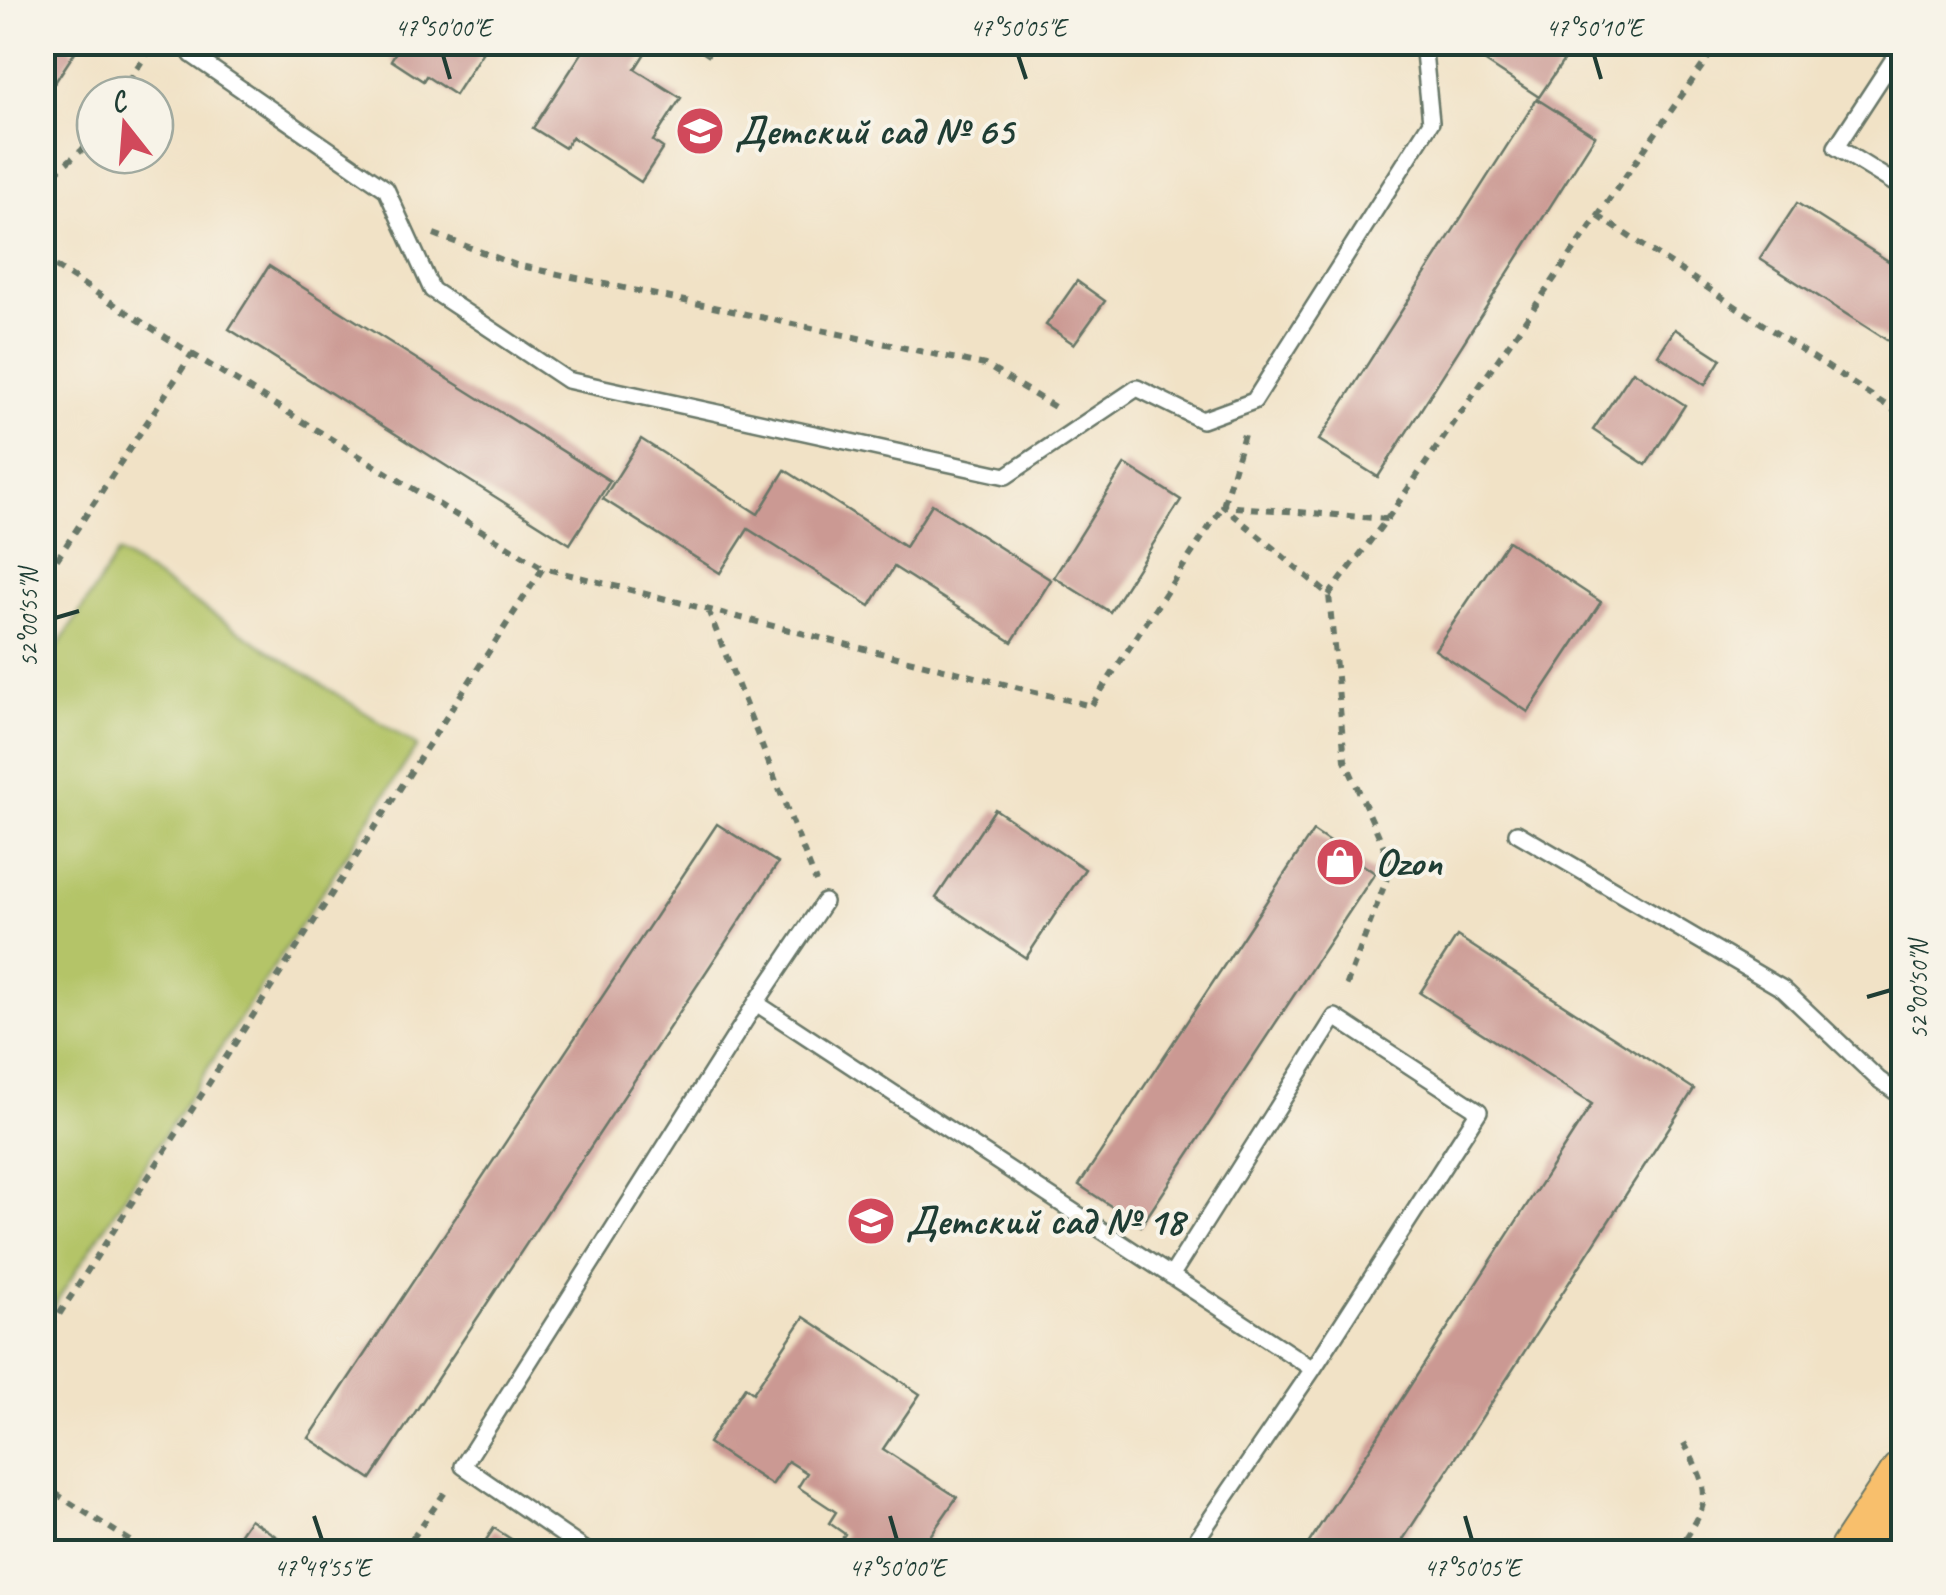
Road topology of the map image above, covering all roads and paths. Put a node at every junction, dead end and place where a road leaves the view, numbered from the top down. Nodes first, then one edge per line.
1 (154, 42) edge
2 (182, 42) edge
3 (1423, 42) edge
4 (1719, 42) edge
5 (1904, 43) edge
6 (132, 75) edge
7 (75, 156) edge
8 (42, 183) edge
9 (1904, 189) edge
10 (1598, 216) junction
11 (400, 221) junction
12 (42, 258) edge
13 (192, 354) junction
14 (1254, 401) junction
15 (1904, 417) edge
16 (1081, 423) junction
17 (1223, 506) junction
18 (1387, 519) junction
19 (542, 568) junction
20 (42, 582) edge
21 (1329, 596) junction
22 (708, 610) junction
23 (1517, 833) dead end
24 (824, 902) joint
25 (756, 1003) junction
26 (1334, 1016) junction
27 (1904, 1098) edge
28 (1170, 1276) junction
29 (42, 1342) edge
30 (1313, 1369) junction
31 (1684, 1443) dead end
32 (464, 1466) junction
33 (1904, 1475) edge
34 (42, 1484) edge
35 (148, 1552) edge
36 (404, 1552) edge
37 (588, 1552) edge
38 (1188, 1552) edge
39 (1677, 1552) edge
40 (1853, 1552) edge

1 - 6 path
2 - 11 lane
3 - 14 lane
4 - 10 path
5 - 9 lane
7 - 8 path
10 - 15 path
10 - 18 path
11 - 16 path
11 - 16 lane
12 - 13 path
13 - 19 path
13 - 20 path
14 - 16 lane
14 - 17 path
17 - 18 path
17 - 21 path
17 - 22 path
18 - 21 path
19 - 22 path
19 - 29 path
21 - 26 path
22 - 24 path
23 - 27 lane
24 - 25 lane
25 - 28 lane
25 - 32 lane
26 - 28 lane
26 - 30 lane
28 - 30 lane
30 - 38 lane
31 - 39 path
32 - 36 path
32 - 37 lane
33 - 40 main road
34 - 35 path

